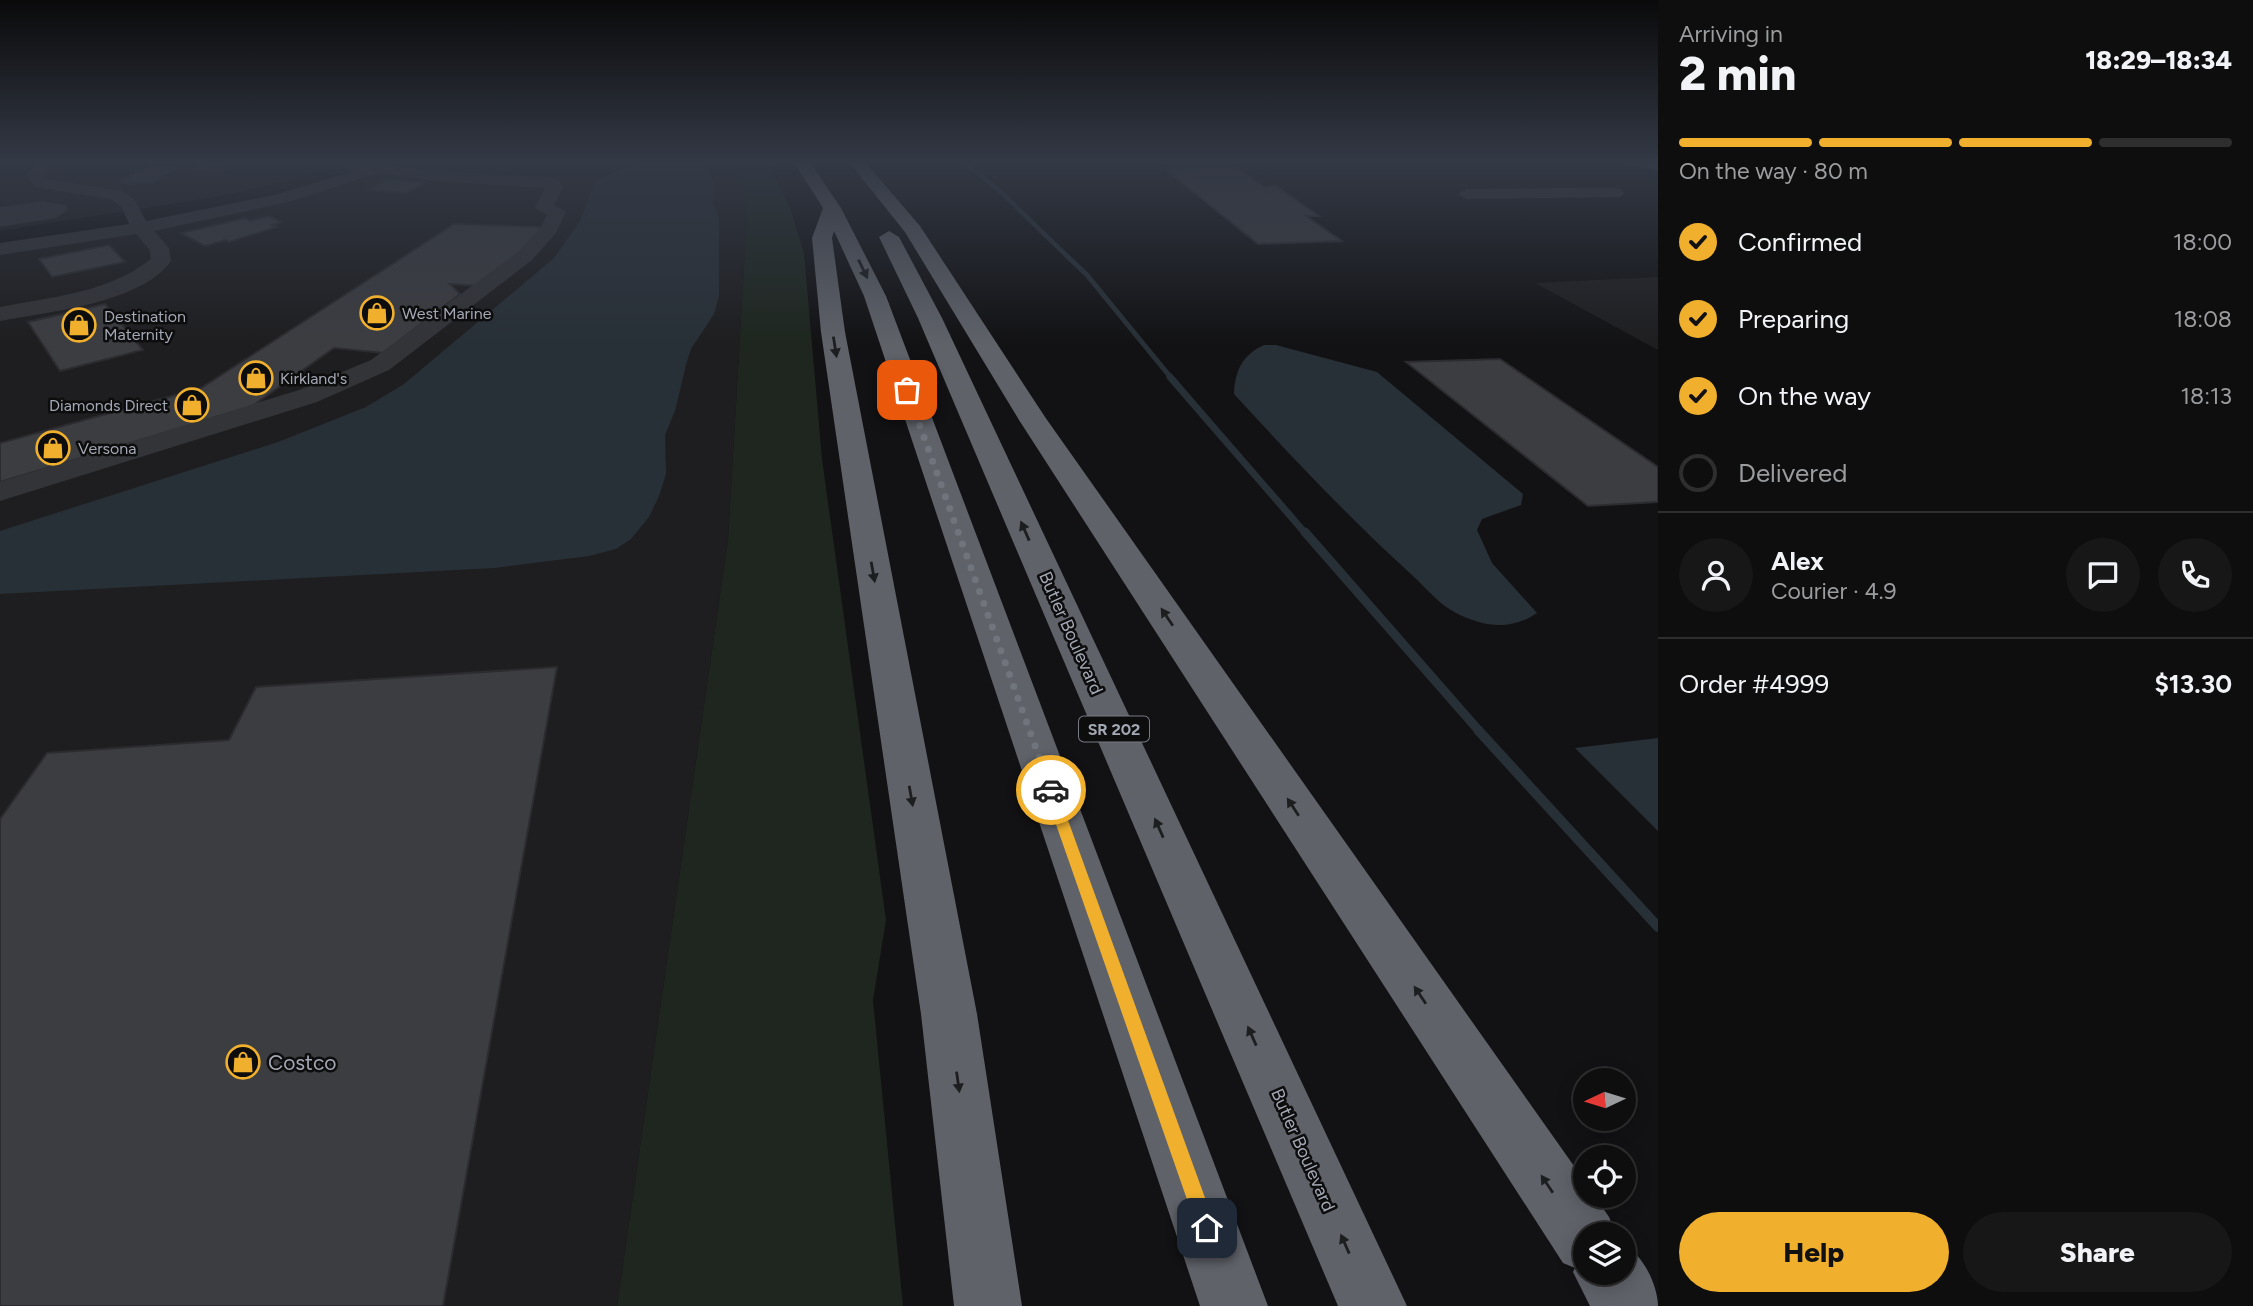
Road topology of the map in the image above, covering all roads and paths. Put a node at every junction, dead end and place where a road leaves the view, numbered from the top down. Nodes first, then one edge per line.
1 (138, 223) junction
2 (552, 223) edge
3 (827, 223) edge
4 (839, 223) edge
5 (881, 223) edge
6 (907, 223) edge
7 (0, 237) edge
8 (0, 249) edge
9 (0, 314) edge
10 (0, 492) edge
11 (1574, 1222) edge
12 (1616, 1285) edge
13 (988, 1306) edge
14 (1234, 1306) edge
15 (1373, 1306) edge
16 (1630, 1306) edge

1 - 7 street
1 - 8 street
1 - 9 street
2 - 10 street
3 -> 13 highway
4 -> 14 highway
15 -> 5 highway, Butler Boulevard / SR 202
11 -> 6 highway
12 - 16 highway

